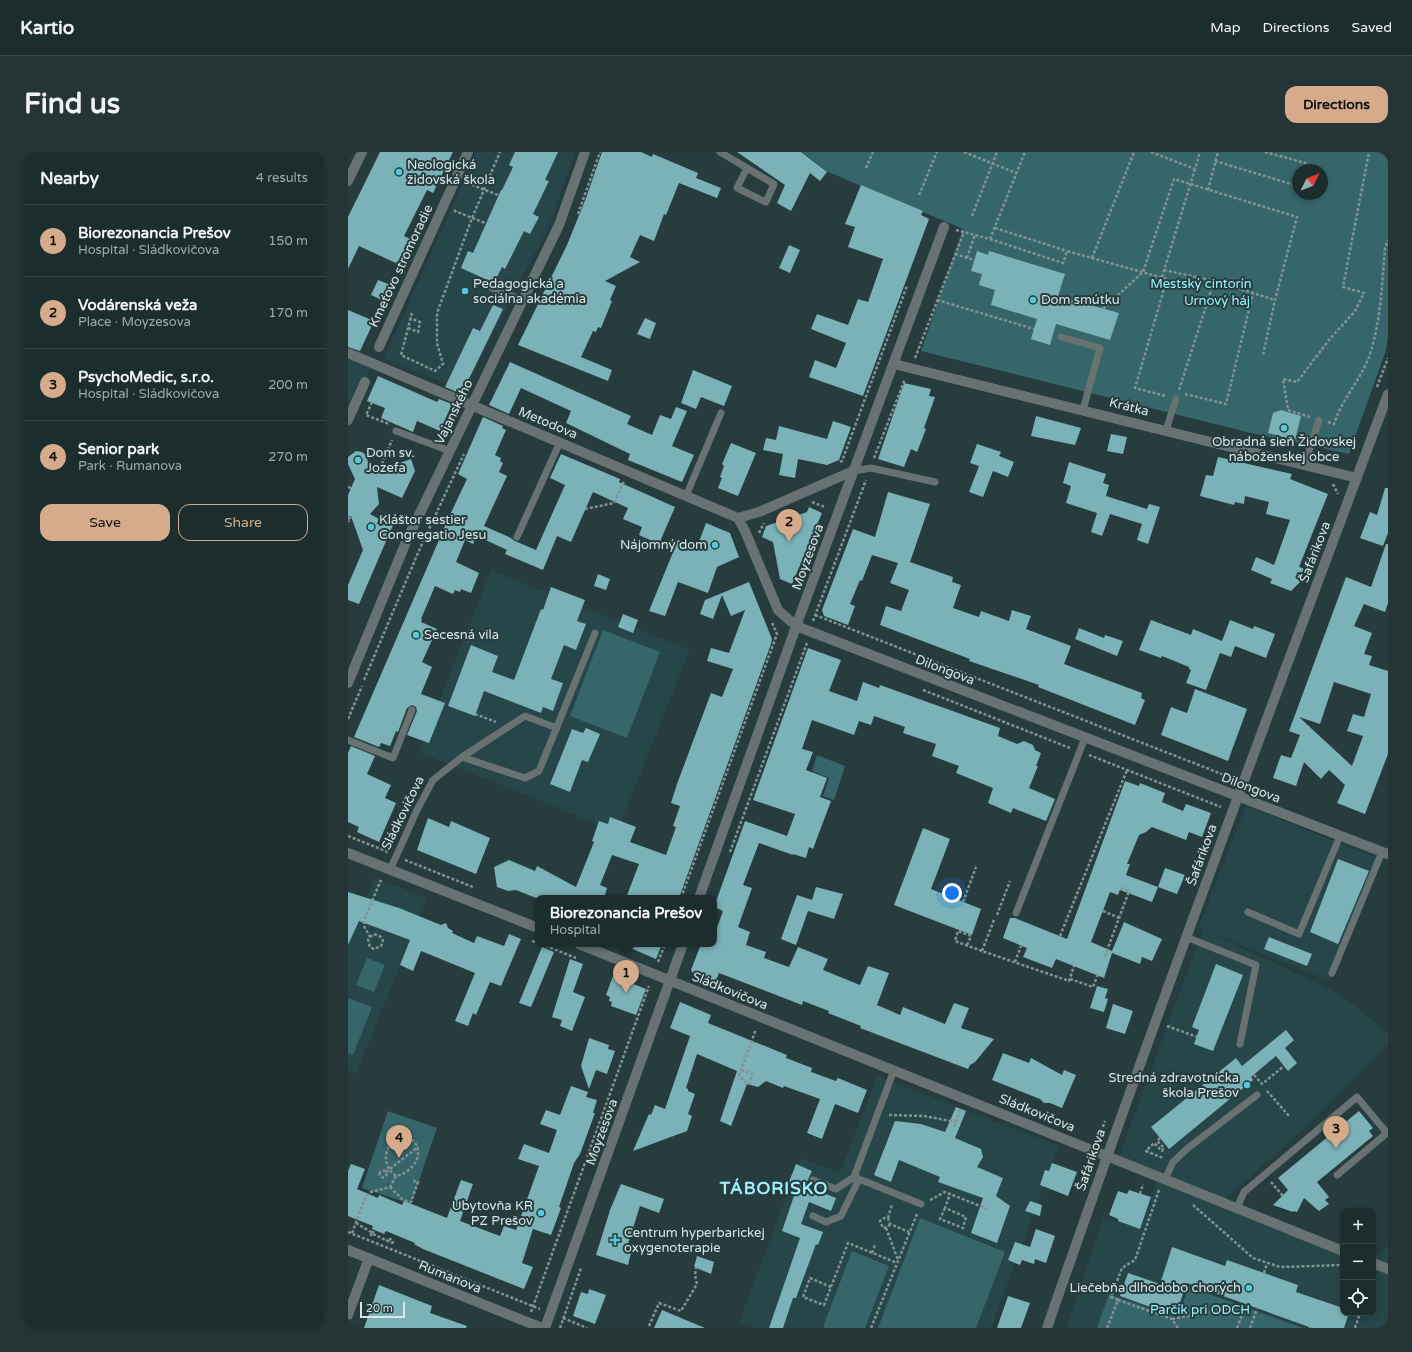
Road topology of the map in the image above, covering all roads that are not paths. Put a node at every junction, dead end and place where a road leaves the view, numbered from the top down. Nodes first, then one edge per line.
1 (362, 152) edge
2 (468, 152) edge
3 (585, 152) edge
4 (720, 152) edge
5 (747, 168) junction
6 (348, 178) edge
7 (944, 227) road end
8 (492, 288) dead end
9 (522, 300) junction
10 (1061, 337) dead end
11 (379, 347) dead end
12 (348, 353) edge
13 (894, 364) junction
14 (365, 382) dead end
15 (1388, 394) edge
16 (1176, 399) road end
17 (472, 404) junction
18 (1083, 410) junction
19 (721, 413) dead end
20 (348, 420) edge
21 (1319, 420) road end
22 (1166, 430) junction
23 (396, 431) road end
24 (560, 442) junction
25 (450, 452) junction
26 (1305, 464) junction
27 (853, 471) junction
28 (1357, 478) junction
29 (935, 482) dead end
30 (686, 496) junction
31 (738, 518) junction
32 (516, 537) dead end
33 (796, 626) junction
34 (595, 633) dead end
35 (348, 684) edge
36 (412, 710) dead end
37 (557, 728) junction
38 (1085, 738) junction
39 (348, 740) edge
40 (462, 757) junction
41 (1237, 797) junction
42 (1340, 836) junction
43 (348, 853) edge
44 (1385, 853) edge
45 (390, 870) junction
46 (700, 895) edge
47 (1248, 912) dead end
48 (1016, 913) dead end
49 (535, 927) edge
50 (1186, 937) junction
51 (586, 947) edge
52 (682, 947) edge
53 (1332, 974) dead end
54 (670, 980) junction
55 (1240, 1044) dead end
56 (894, 1070) junction
57 (1257, 1095) dead end
58 (1387, 1133) edge
59 (1106, 1155) junction
60 (1337, 1175) dead end
61 (857, 1178) junction
62 (813, 1180) dead end
63 (1163, 1181) junction
64 (920, 1204) road end
65 (1237, 1208) junction
66 (812, 1216) dead end
67 (348, 1250) edge
68 (1340, 1250) edge
69 (369, 1258) junction
70 (1376, 1264) edge
71 (1388, 1269) edge
72 (348, 1315) edge
73 (543, 1328) edge
74 (1047, 1328) edge

1 - 6 street
2 - 11 street, Kmeťovo stromoradie
3 - 9 street, Vajanského
4 - 5 lane
5 - 5 lane
7 - 13 street, Moyzesova
8 - 9 lane
9 - 17 street, Vajanského
10 - 18 lane
12 - 17 street, Metodova
13 - 18 street, Krátka
13 - 27 street, Moyzesova
14 - 20 street
15 - 28 street, Šafárikova
16 - 22 lane
17 - 24 street, Metodova
17 - 25 street, Vajanského
18 - 22 street, Krátka
19 - 30 lane
21 - 26 lane
22 - 26 street, Krátka
23 - 25 lane
24 - 30 street, Metodova
24 - 32 lane
25 - 35 street, Vajanského
26 - 28 street, Krátka
27 - 29 lane
27 - 31 street
27 - 33 street, Moyzesova
28 - 41 street, Šafárikova
30 - 31 street, Metodova
31 - 33 street
33 - 38 street, Dilongova
33 - 46 street, Moyzesova
34 - 37 lane
36 - 39 lane
37 - 40 lane, Sládkovičova
37 - 40 lane
38 - 41 street, Dilongova
38 - 48 lane
40 - 45 lane, Sládkovičova
41 - 42 street, Dilongova
41 - 50 street, Šafárikova
42 - 44 street, Dilongova
42 - 47 lane
43 - 45 street, Sládkovičova
44 - 53 lane
45 - 49 street, Sládkovičova
50 - 55 lane
50 - 59 street, Šafárikova
51 - 54 street, Sládkovičova
52 - 54 street, Moyzesova
54 - 56 street, Sládkovičova
54 - 73 street, Moyzesova
56 - 59 street, Sládkovičova
56 - 61 lane
57 - 63 lane
58 - 60 lane
58 - 65 lane
59 - 63 street, Sládkovičova
59 - 74 street, Šafárikova
61 - 62 lane
61 - 64 lane
61 - 66 lane
63 - 65 street, Sládkovičova
65 - 68 street, Sládkovičova
67 - 69 street, Rumanova
69 - 72 street
69 - 73 street, Rumanova
70 - 71 street

